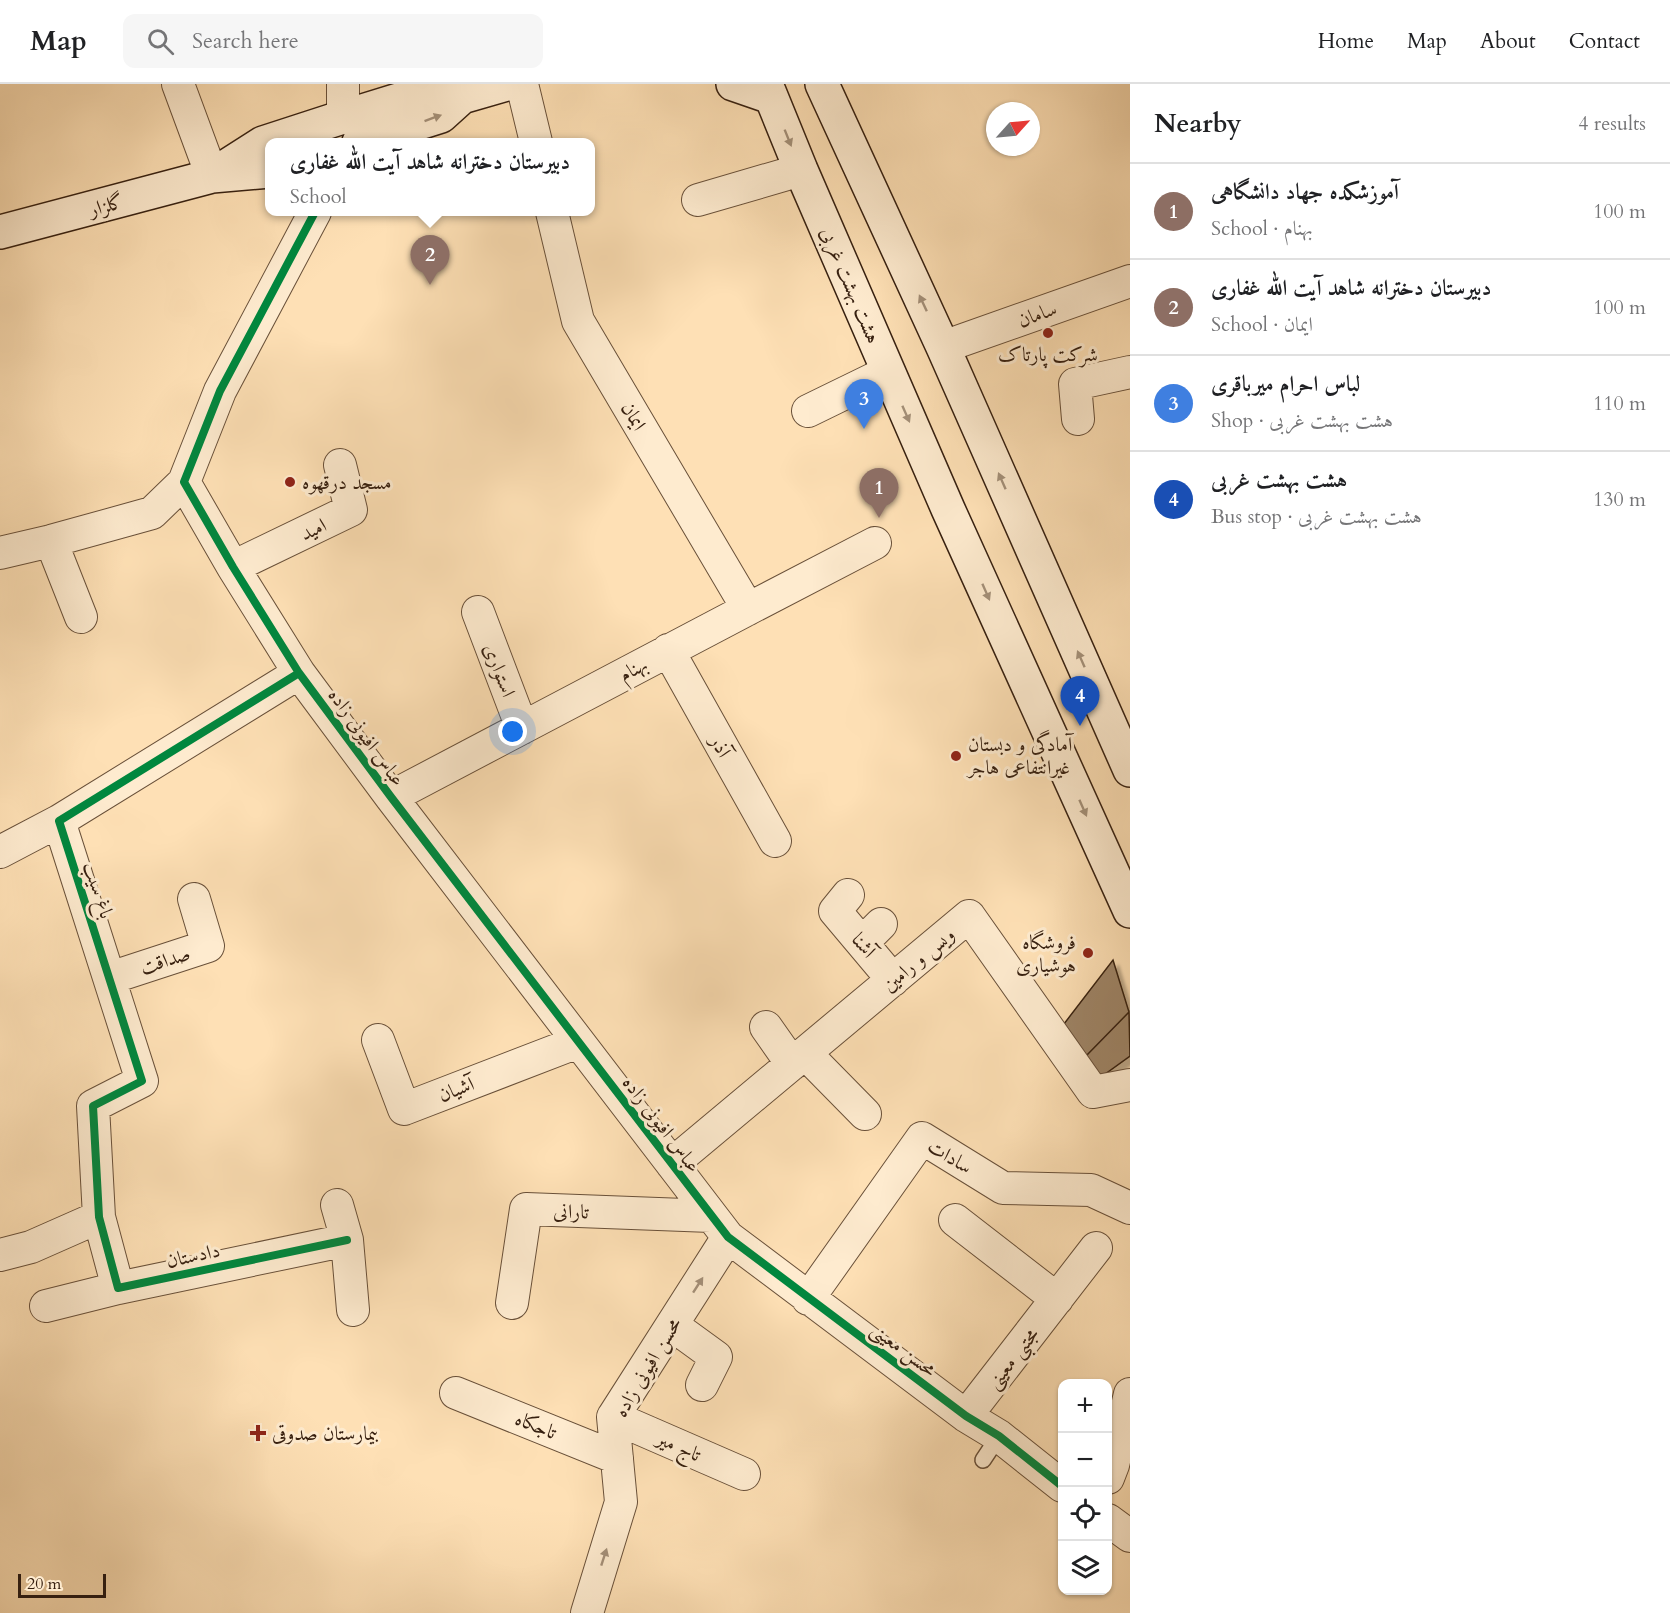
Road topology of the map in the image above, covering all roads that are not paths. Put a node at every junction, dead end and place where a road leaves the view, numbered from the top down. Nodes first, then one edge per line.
1 (178, 84) edge
2 (343, 84) edge
3 (507, 84) edge
4 (522, 84) edge
5 (734, 84) edge
6 (822, 84) edge
7 (768, 91) edge
8 (351, 130) edge
9 (297, 138) edge
10 (535, 138) edge
11 (265, 143) edge
12 (801, 170) junction
13 (265, 171) edge
14 (212, 176) junction
15 (698, 200) dead end
16 (313, 216) edge
17 (553, 216) edge
18 (0, 232) edge
19 (1130, 281) edge
20 (943, 347) junction
21 (888, 372) junction
22 (1130, 372) edge
23 (808, 411) dead end
24 (1078, 419) dead end
25 (340, 465) dead end
26 (184, 482) junction
27 (51, 541) junction
28 (875, 543) dead end
29 (0, 552) edge
30 (233, 567) junction
31 (748, 609) junction
32 (478, 612) dead end
33 (81, 617) dead end
34 (668, 650) junction
35 (299, 673) junction
36 (522, 728) junction
37 (1130, 770) edge
38 (391, 797) junction
39 (59, 821) junction
40 (775, 841) dead end
41 (0, 852) edge
42 (194, 899) dead end
43 (842, 903) dead end
44 (1130, 911) edge
45 (110, 978) junction
46 (893, 980) junction
47 (765, 1027) dead end
48 (378, 1040) dead end
49 (578, 1042) junction
50 (799, 1059) junction
51 (1130, 1085) edge
52 (865, 1114) dead end
53 (672, 1164) junction
54 (337, 1205) dead end
55 (1130, 1208) edge
56 (99, 1217) junction
57 (955, 1220) dead end
58 (719, 1227) junction
59 (347, 1240) junction
60 (1096, 1248) dead end
61 (0, 1255) edge
62 (118, 1288) junction
63 (808, 1299) junction
64 (1057, 1299) junction
65 (512, 1303) dead end
66 (46, 1306) dead end
67 (353, 1310) dead end
68 (672, 1325) junction
69 (702, 1385) dead end
70 (456, 1393) dead end
71 (1130, 1394) edge
72 (966, 1416) junction
73 (613, 1417) junction
74 (617, 1458) junction
75 (1112, 1467) edge
76 (744, 1474) dead end
77 (1058, 1484) edge
78 (1112, 1523) edge
79 (1130, 1536) edge
80 (587, 1613) edge

1 - 14 street
2 - 8 street
3 - 8 main road, گلزار
4 - 10 street
5 - 7 main road
20 -> 6 main road
7 -> 12 main road, هشت بهشت غربی
8 - 9 main road, گلزار
11 - 14 main road, گلزار
12 - 15 street
12 - 21 main road, هشت بهشت غربی
13 - 14 main road, گلزار
14 - 18 main road, گلزار
16 - 26 street
17 - 31 street, ایمان
19 - 20 street, سامان
37 -> 20 main road
21 - 23 street
21 -> 44 main road, هشت بهشت غربی
22 - 24 street
25 - 30 street, امید
26 - 27 street
26 - 30 street, عباس افیونی زاده
27 - 29 street
27 - 33 street
28 - 31 street, بهنام
30 - 35 street, عباس افیونی زاده
31 - 34 street, بهنام
32 - 36 street, استواری
34 - 36 street, بهنام
34 - 40 street, آذر
35 - 38 street, عباس افیونی زاده
35 - 39 street
36 - 38 street, بهنام
38 - 49 street, عباس افیونی زاده
39 - 41 street
39 - 45 street, باغ سیب
42 - 45 street, صداقت
43 - 46 street, آشنا
45 - 56 street, باغ سیب
46 - 50 street, ویس و رامین
46 - 51 street, ویس و رامین
47 - 50 street
48 - 49 street, آشیان
49 - 53 street, عباس افیونی زاده
50 - 52 street
50 - 53 street, ویس و رامین
53 - 58 street, عباس افیونی زاده
54 - 59 street
55 - 63 street, سادات
56 - 61 street
56 - 62 street
57 - 64 street
58 - 63 street, محسن معینی
58 - 65 street, تارانی
68 -> 58 street, محسن افیونی زاده
59 - 62 street, دادستان
59 - 67 street
60 - 64 street, مجتبی معینی
62 - 66 street, دادستان
63 - 72 street, محسن معینی
64 - 72 street, مجتبی معینی
68 - 69 street
68 - 73 street, محسن افیونی زاده
70 - 74 street, تاجکاه
71 - 75 street
72 - 77 street, محسن معینی
73 - 74 street, محسن افیونی زاده
73 - 76 street, تاج میر
80 -> 74 street, محسن افیونی زاده
78 - 79 street

